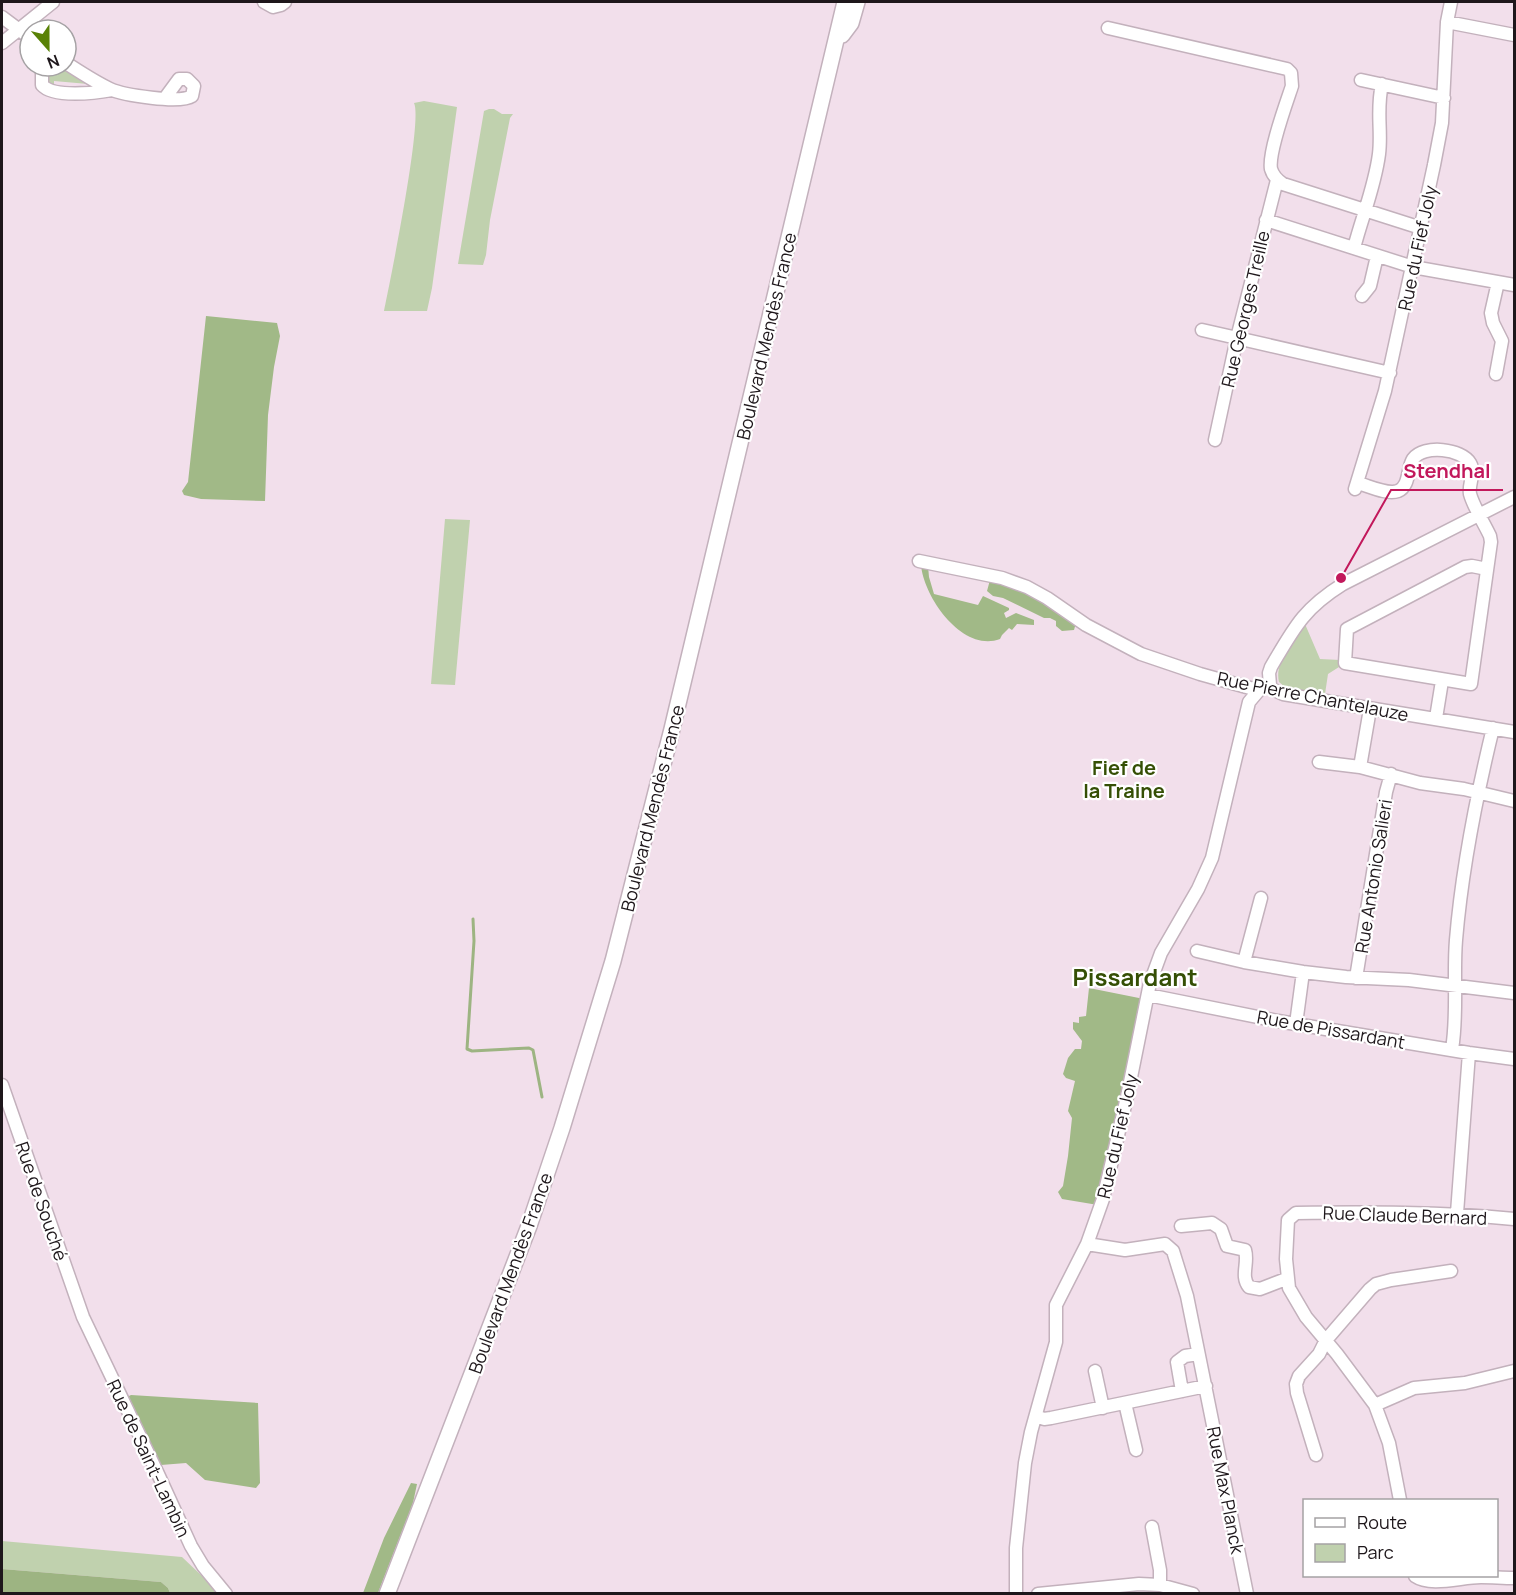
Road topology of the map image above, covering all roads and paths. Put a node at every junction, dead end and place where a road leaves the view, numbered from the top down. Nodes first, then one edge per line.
1 (53, 2) edge
2 (264, 2) edge
3 (285, 2) edge
4 (845, 2) edge
5 (851, 2) edge
6 (857, 2) edge
7 (1451, 2) edge
8 (2, 17) edge
9 (34, 18) edge
10 (1448, 22) junction
11 (1108, 28) dead end
12 (18, 29) edge
13 (18, 31) edge
14 (842, 35) junction
15 (1515, 35) edge
16 (2, 43) edge
17 (78, 70) edge
18 (42, 78) edge
19 (1361, 80) dead end
20 (1382, 84) junction
21 (112, 90) junction
22 (165, 98) dead end
23 (1444, 98) junction
24 (1277, 180) junction
25 (1365, 210) junction
26 (1266, 220) junction
27 (1421, 228) junction
28 (1354, 248) junction
29 (1377, 256) junction
30 (1413, 267) junction
31 (1498, 282) junction
32 (1515, 285) edge
33 (1362, 296) dead end
34 (1202, 330) dead end
35 (1237, 338) junction
36 (1390, 373) junction
37 (1496, 374) dead end
38 (1215, 440) dead end
39 (1515, 497) edge
40 (1481, 515) junction
41 (919, 561) dead end
42 (1487, 569) junction
43 (1442, 681) junction
44 (1265, 687) junction
45 (1370, 709) junction
46 (1436, 718) junction
47 (1493, 728) junction
48 (1515, 732) edge
49 (1319, 762) dead end
50 (1360, 767) junction
51 (1391, 774) junction
52 (1478, 792) junction
53 (1515, 801) edge
54 (1261, 898) dead end
55 (1197, 951) dead end
56 (1244, 963) junction
57 (1303, 972) junction
58 (1356, 978) junction
59 (1454, 985) junction
60 (1515, 993) edge
61 (1148, 995) junction
62 (1296, 1024) junction
63 (1452, 1049) junction
64 (1469, 1053) junction
65 (1515, 1059) edge
66 (2, 1085) edge
67 (1457, 1213) junction
68 (1515, 1219) edge
69 (1181, 1226) dead end
70 (1087, 1244) junction
71 (1451, 1272) dead end
72 (1286, 1279) junction
73 (83, 1317) joint
74 (1326, 1340) junction
75 (1198, 1354) junction
76 (1095, 1371) dead end
77 (1515, 1371) edge
78 (1206, 1386) junction
79 (1182, 1391) junction
80 (1125, 1403) junction
81 (1375, 1405) junction
82 (1102, 1408) junction
83 (1036, 1416) junction
84 (1136, 1450) dead end
85 (1316, 1455) dead end
86 (1400, 1499) edge
87 (1152, 1527) dead end
88 (1417, 1577) edge
89 (1480, 1577) edge
90 (1480, 1577) edge
91 (1515, 1578) edge
92 (1154, 1588) edge
93 (226, 1593) edge
94 (387, 1593) edge
95 (395, 1593) edge
96 (1016, 1593) edge
97 (1038, 1593) edge
98 (1193, 1593) edge
99 (1247, 1593) edge

1 - 9 street
2 - 3 street
4 - 94 main road, Boulevard Mendès France
5 - 14 main road, Boulevard Mendès France
6 - 14 main road
7 - 10 street, Rue du Fief Joly
8 - 12 street
10 - 15 street
10 - 23 street, Rue du Fief Joly
11 - 24 street
13 - 16 street
14 - 95 main road, Boulevard Mendès France
17 - 21 street
18 - 21 street
19 - 20 street
20 - 23 street
20 - 25 street
21 - 22 street
23 - 27 street, Rue du Fief Joly
24 - 25 street
24 - 26 street, Rue Georges Treille
25 - 27 street
25 - 28 street
26 - 28 street
26 - 35 street, Rue Georges Treille
27 - 30 street, Rue du Fief Joly
28 - 29 street
29 - 30 street
29 - 33 street
30 - 31 street
30 - 36 street, Rue du Fief Joly
31 - 32 street
31 - 37 street
34 - 35 street
35 - 36 street
35 - 38 street, Rue Georges Treille
36 - 40 street, Rue du Fief Joly
39 - 40 street, Rue du Fief Joly
40 - 42 street
40 - 44 street, Rue du Fief Joly
41 - 44 street, Rue Pierre Chantelauze
42 - 43 street
42 - 43 street
43 - 46 street
44 - 45 street, Rue Pierre Chantelauze
44 - 61 street, Rue du Fief Joly
45 - 46 street, Rue Pierre Chantelauze
45 - 50 street
46 - 47 street, Rue Pierre Chantelauze
47 - 48 street, Rue Pierre Chantelauze
47 - 52 street
49 - 50 street
50 - 51 street
51 - 52 street
51 - 58 street, Rue Antonio Salieri
52 - 53 street
52 - 59 street
54 - 56 street
55 - 56 street
56 - 57 street
57 - 58 street
57 - 62 street
58 - 59 street
59 - 60 street
59 - 63 street
61 - 62 street, Rue de Pissardant
61 - 70 street, Rue du Fief Joly
62 - 63 street, Rue de Pissardant
63 - 64 street, Rue de Pissardant
64 - 65 street, Rue de Pissardant
64 - 67 street
66 - 73 street, Rue de Souché
67 - 68 street, Rue Claude Bernard
67 - 72 street, Rue Claude Bernard
69 - 72 street
70 - 75 street, Rue Max Planck
70 - 83 street, Rue du Fief Joly
71 - 74 street
72 - 74 street
73 - 93 street, Rue de Saint-Lambin
74 - 81 street
74 - 85 street
75 - 78 street, Rue Max Planck
75 - 79 street
76 - 82 street
77 - 81 street
78 - 79 street
78 - 99 street, Rue Max Planck
79 - 80 street
80 - 82 street
80 - 84 street
81 - 86 street
82 - 83 street
83 - 96 street, Rue du Fief Joly
87 - 92 street
88 - 90 street
89 - 91 street
92 - 97 street
92 - 98 street

